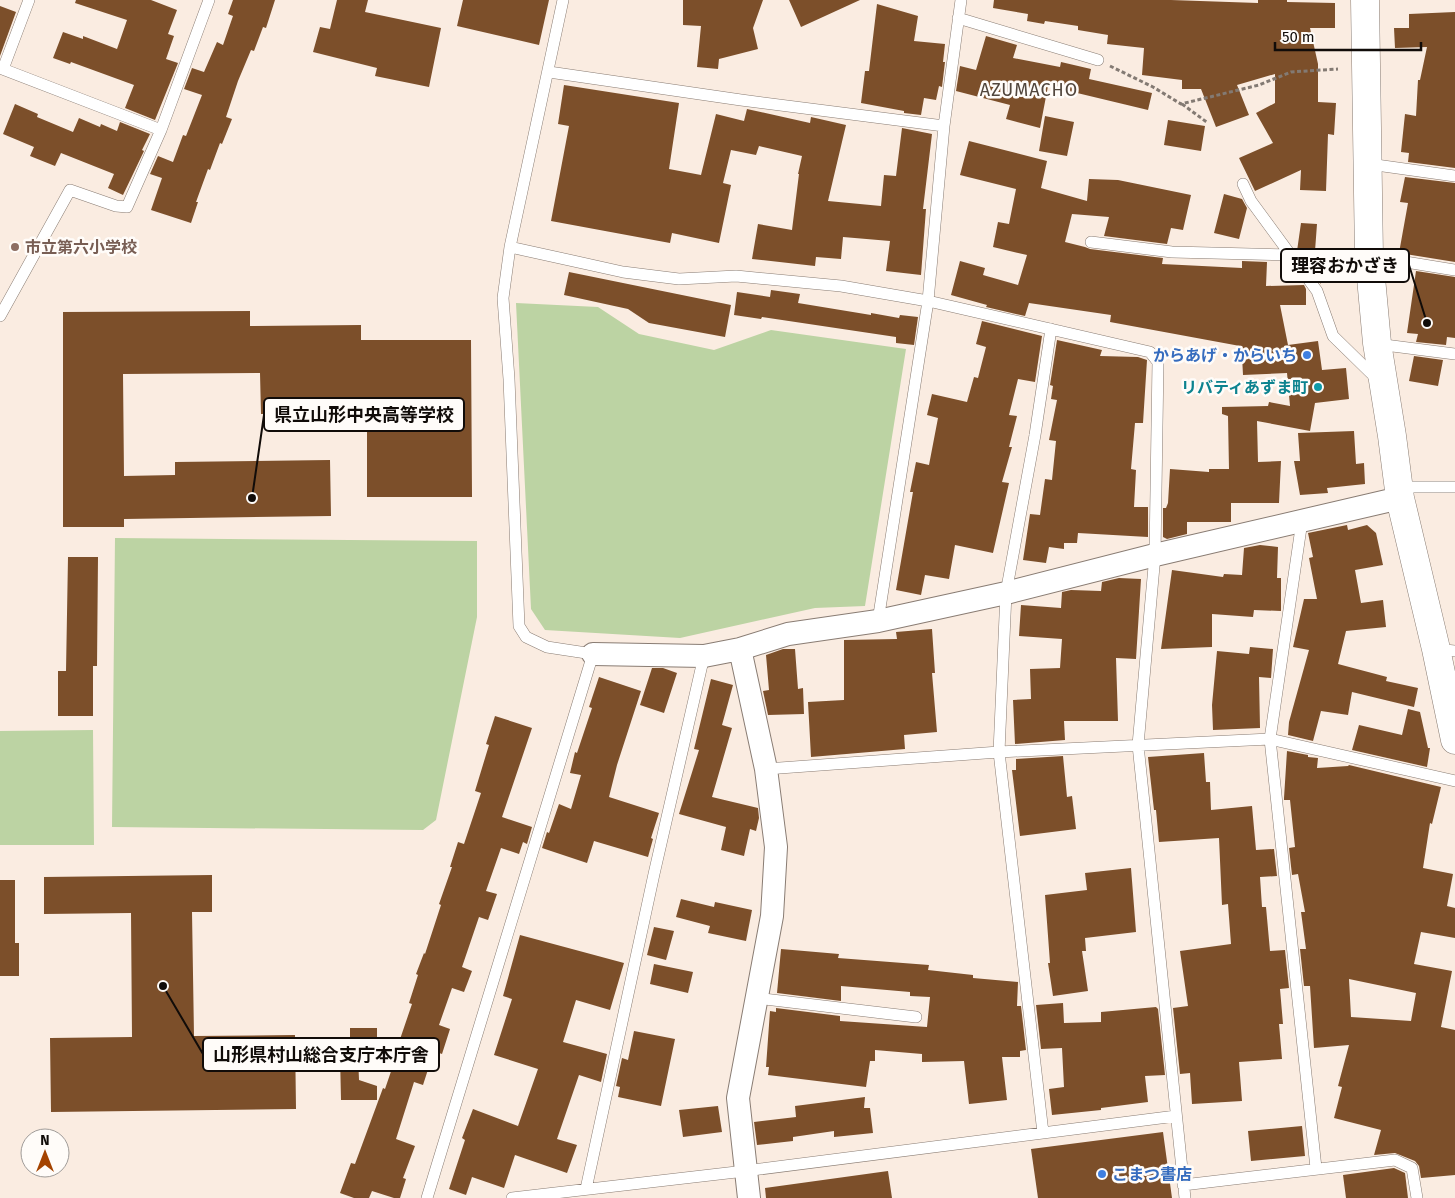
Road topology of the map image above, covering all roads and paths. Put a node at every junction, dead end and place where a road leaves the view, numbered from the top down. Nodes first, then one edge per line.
1 (29, 0) edge
2 (209, 0) edge
3 (563, 0) edge
4 (961, 0) edge
5 (1365, 0) edge
6 (958, 18) junction
7 (1098, 60) joint
8 (1, 68) edge
9 (1338, 69) dead end
10 (549, 72) junction
11 (1182, 104) junction
12 (1208, 123) dead end
13 (944, 126) junction
14 (161, 130) junction
15 (1369, 164) junction
16 (1455, 176) edge
17 (1243, 184) dead end
18 (1091, 242) dead end
19 (510, 247) junction
20 (1290, 255) junction
21 (1369, 256) junction
22 (1455, 270) edge
23 (928, 301) junction
24 (0, 316) edge
25 (1051, 329) junction
26 (1377, 344) junction
27 (1455, 354) edge
28 (1384, 385) junction
29 (1455, 487) edge
30 (1400, 492) junction
31 (1302, 521) junction
32 (1155, 555) junction
33 (1006, 593) junction
34 (878, 621) junction
35 (740, 649) junction
36 (1445, 650) edge
37 (593, 654) junction
38 (704, 656) junction
39 (1270, 738) junction
40 (1455, 740) edge
41 (1138, 745) junction
42 (999, 752) junction
43 (766, 769) junction
44 (1455, 781) edge
45 (756, 998) junction
46 (916, 1017) dead end
47 (1176, 1116) junction
48 (1043, 1133) junction
49 (1316, 1168) junction
50 (745, 1171) junction
51 (1183, 1184) junction
52 (586, 1189) junction
53 (427, 1198) edge
54 (512, 1198) edge
55 (749, 1198) edge
56 (1185, 1198) edge
57 (1416, 1198) edge

1 - 8 lane
2 - 14 lane
3 - 10 lane
4 - 6 lane
5 - 15 street
6 - 7 lane
6 - 13 lane
7 - 11 path
8 - 14 lane
9 - 11 path
10 - 13 lane
10 - 19 lane
11 - 12 path
13 - 23 lane
14 - 24 lane
15 - 16 lane
15 - 21 street
17 - 20 lane
18 - 20 lane
19 - 23 lane
19 - 37 lane
20 - 28 lane
21 - 22 lane
21 - 26 street
23 - 25 lane
23 - 34 lane
25 - 32 lane
25 - 33 lane
26 - 27 lane
26 - 28 street
28 - 30 street
29 - 30 lane
30 - 31 street
30 - 36 street
31 - 32 street
31 - 39 lane
32 - 33 street
32 - 41 lane
33 - 34 street
33 - 42 lane
34 - 35 street
35 - 38 street
35 - 43 street
36 - 40 street
37 - 38 street
37 - 53 lane
38 - 52 lane
39 - 41 lane
39 - 44 lane
39 - 49 lane
41 - 42 lane
41 - 47 lane
42 - 43 lane
42 - 48 lane
43 - 45 street
45 - 46 lane
45 - 50 street
47 - 48 lane
47 - 51 lane
48 - 50 lane
49 - 51 lane
49 - 57 lane
50 - 52 lane
50 - 55 street
51 - 56 lane
52 - 54 lane

